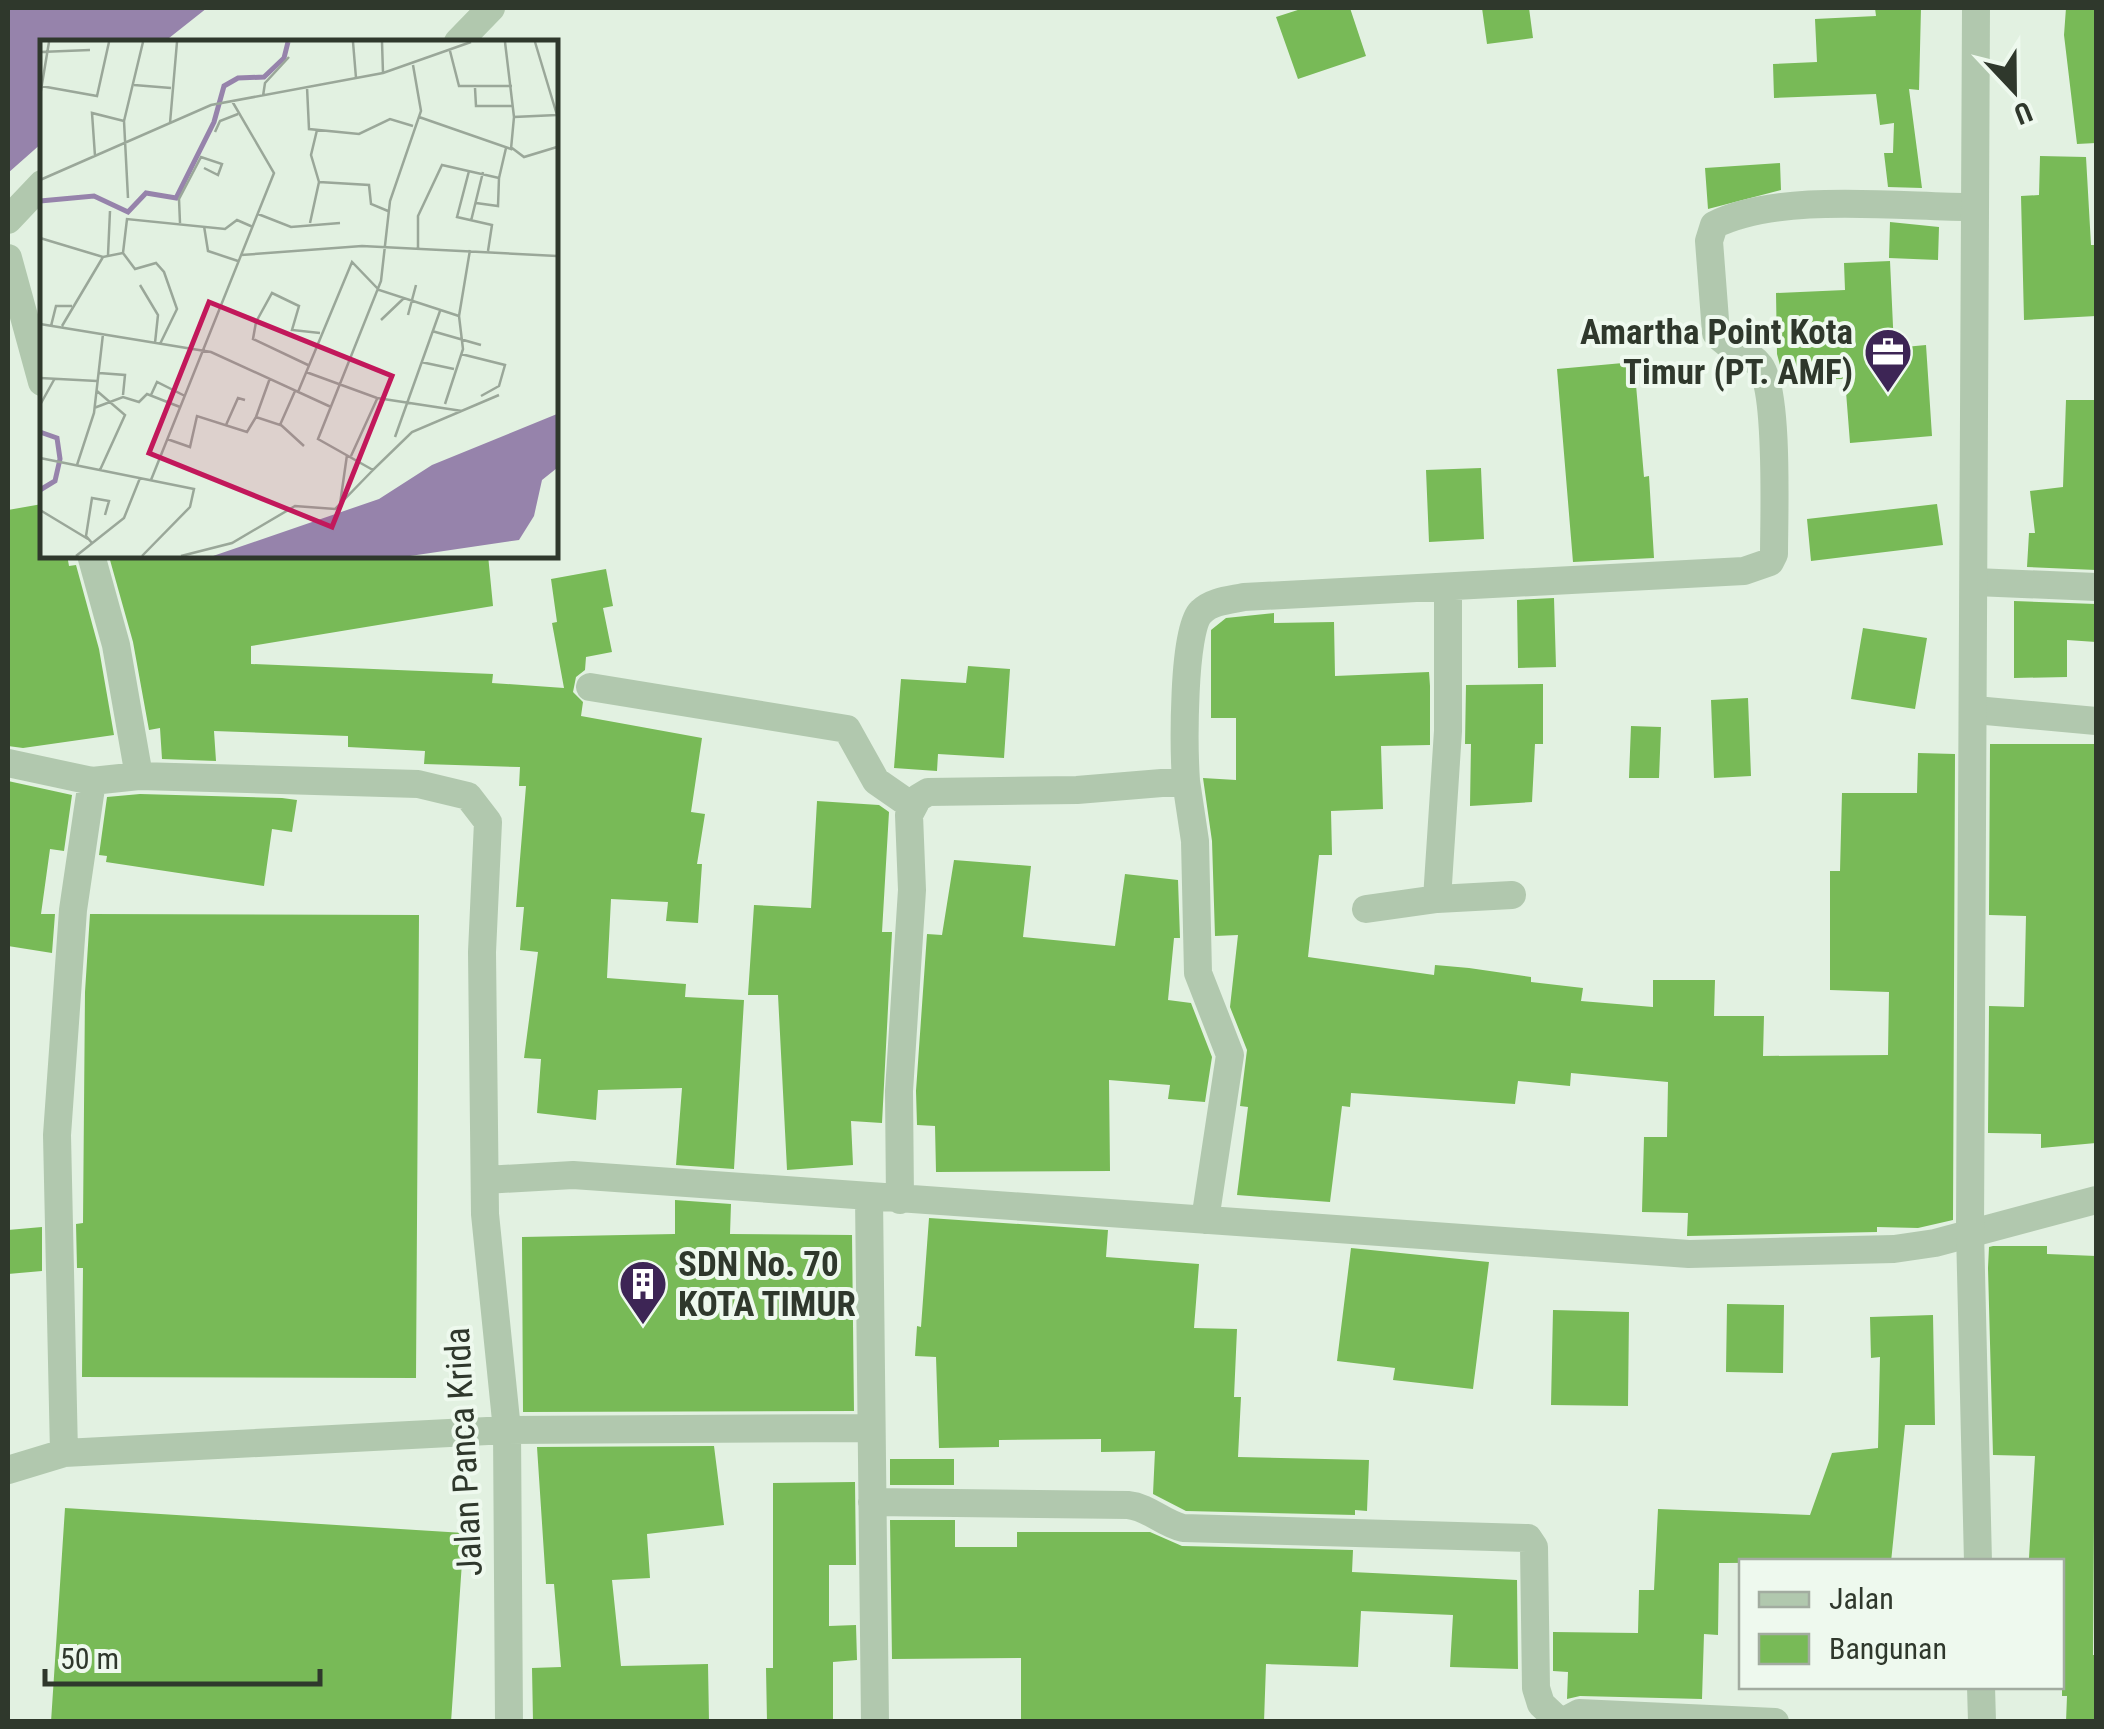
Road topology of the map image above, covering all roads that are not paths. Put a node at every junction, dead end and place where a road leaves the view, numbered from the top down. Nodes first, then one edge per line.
1 (490, 8) edge
2 (1976, 8) edge
3 (460, 40) edge
4 (40, 186) edge
5 (1973, 208) junction
6 (8, 220) edge
7 (8, 258) edge
8 (40, 375) edge
9 (92, 558) edge
10 (1974, 582) junction
11 (1448, 587) junction
12 (2096, 587) edge
13 (590, 687) dead end
14 (1975, 710) junction
15 (2096, 721) edge
16 (8, 763) edge
17 (139, 776) junction
18 (92, 781) junction
19 (1186, 782) junction
20 (912, 806) junction
21 (1512, 895) dead end
22 (1437, 899) junction
23 (1366, 908) dead end
24 (485, 1180) junction
25 (868, 1196) junction
26 (900, 1200) junction
27 (2096, 1200) edge
28 (1206, 1220) junction
29 (1970, 1230) junction
30 (870, 1428) junction
31 (507, 1430) junction
32 (64, 1453) junction
33 (8, 1470) edge
34 (872, 1502) junction
35 (1978, 1559) edge
36 (1982, 1689) edge
37 (509, 1722) edge
38 (875, 1722) edge
39 (1561, 1722) edge
40 (1775, 1722) edge
41 (1982, 1722) edge

1 - 3 street
2 - 5 street
4 - 6 street
5 - 10 street
5 - 11 street
7 - 8 street
9 - 17 street
10 - 12 street
10 - 14 street
11 - 19 street
11 - 22 street
13 - 20 street
14 - 15 street
14 - 29 street
16 - 18 street, Jalan Panca Krida
17 - 18 street, Jalan Panca Krida
17 - 24 street, Jalan Panca Krida
18 - 32 street
19 - 20 street
19 - 28 street
20 - 26 street
21 - 22 street
22 - 23 street
24 - 25 street
24 - 31 street, Jalan Panca Krida
25 - 26 street
25 - 30 street
26 - 28 street
27 - 29 street
28 - 29 street
29 - 35 street
30 - 31 street
30 - 34 street
31 - 32 street
31 - 37 street, Jalan Panca Krida
32 - 33 street
34 - 38 street
34 - 39 street
36 - 41 street
39 - 40 street

